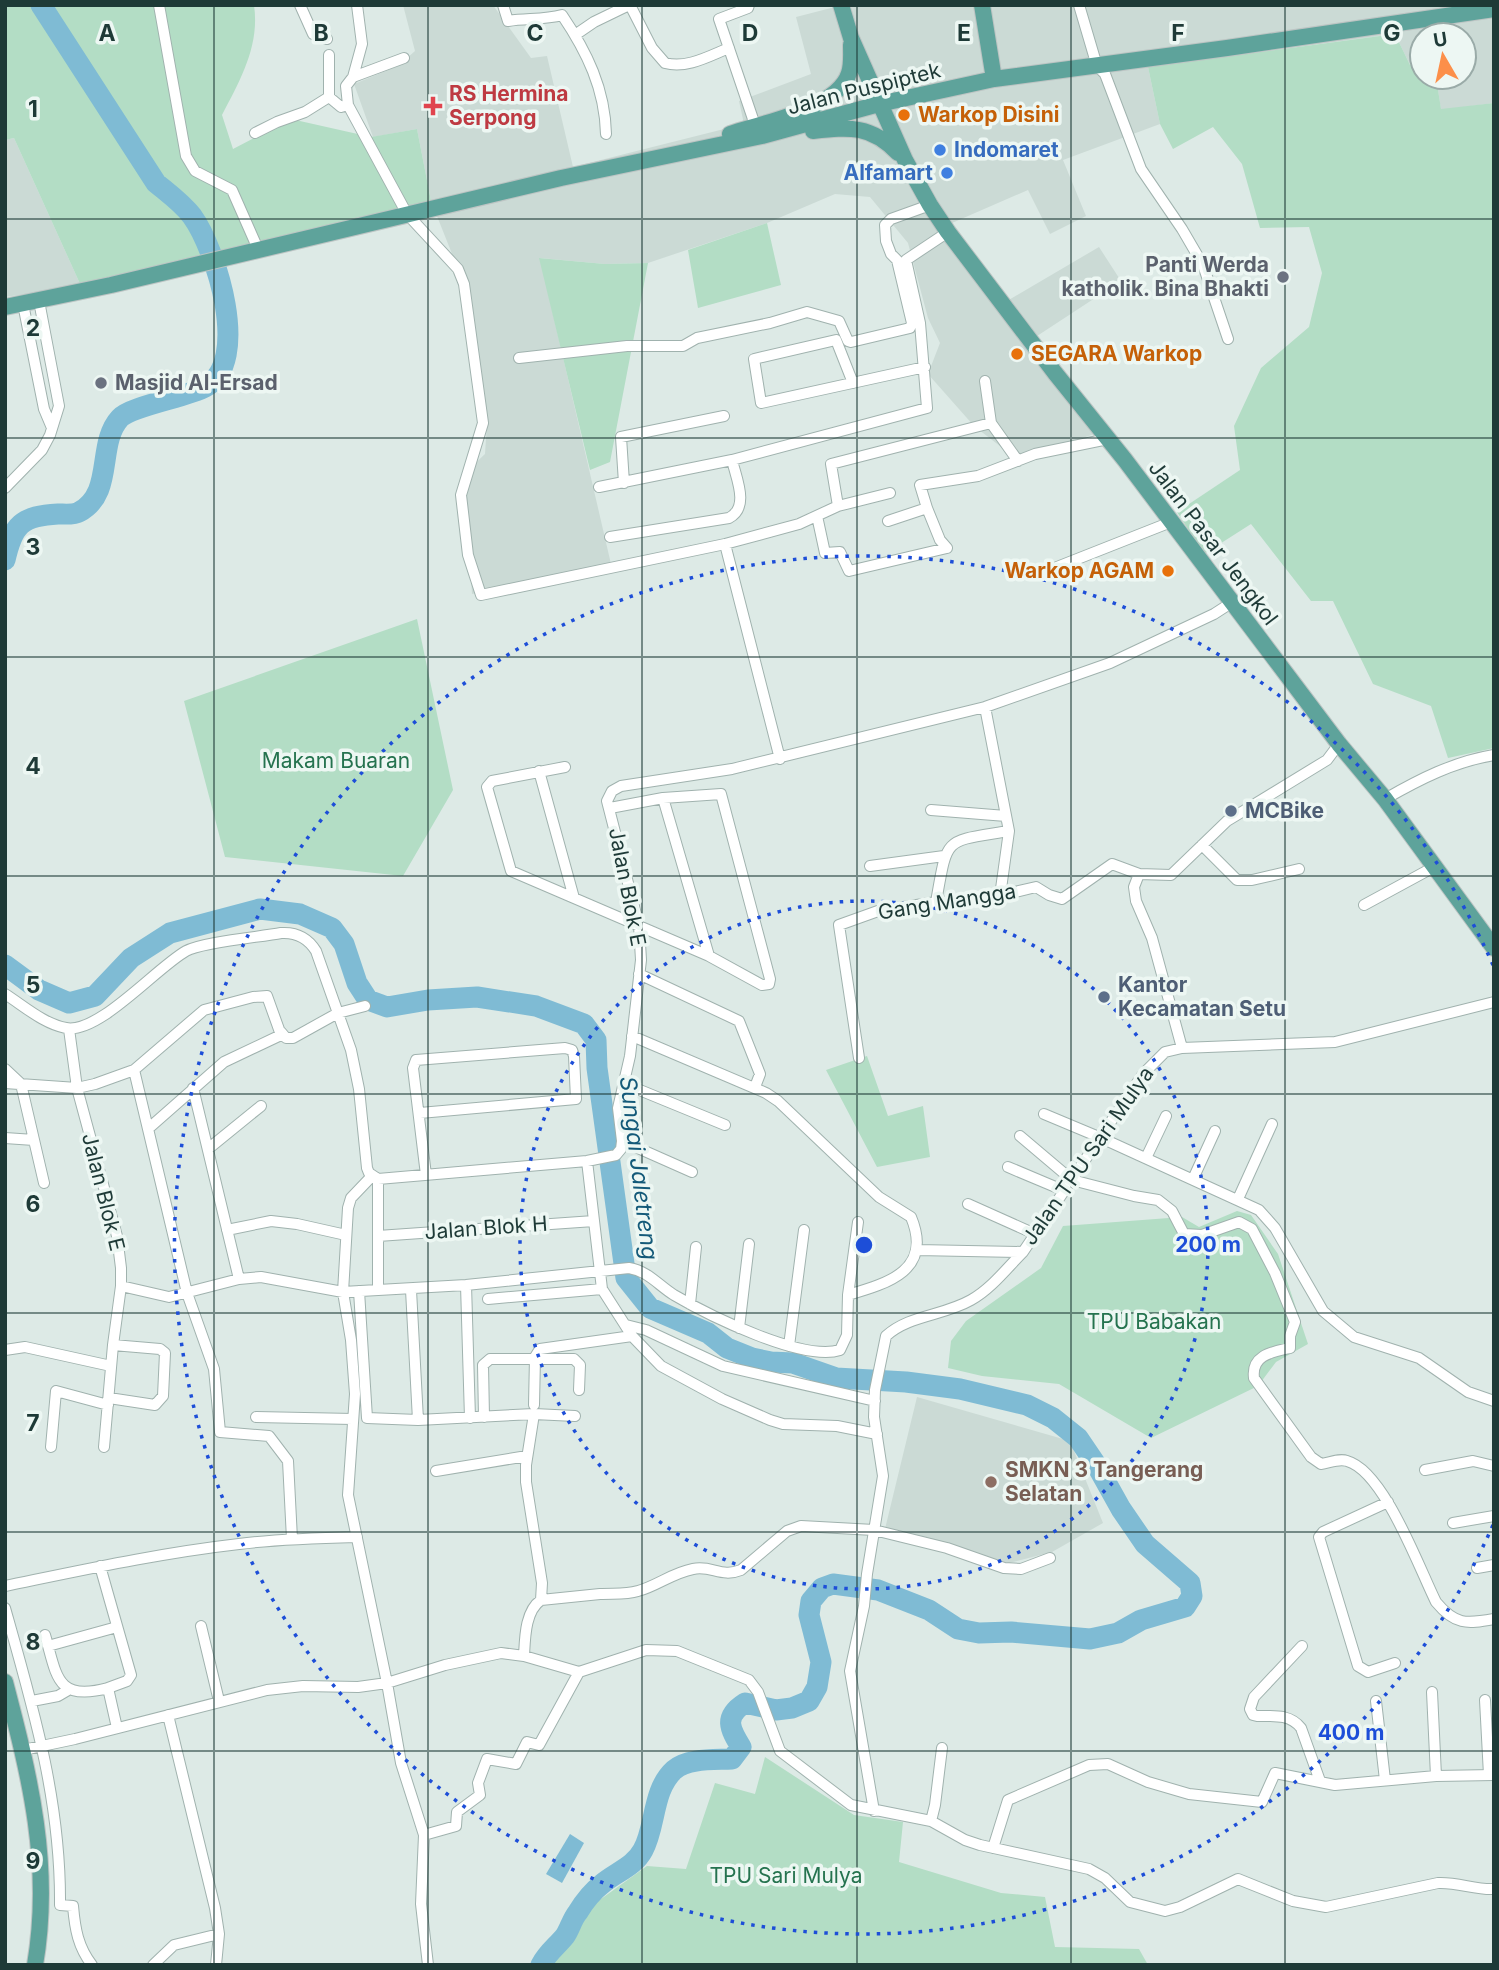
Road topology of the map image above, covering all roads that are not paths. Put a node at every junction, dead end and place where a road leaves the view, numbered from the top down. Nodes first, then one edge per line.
1 (159, 5) edge
2 (300, 5) edge
3 (357, 5) edge
4 (503, 5) edge
5 (629, 5) edge
6 (749, 5) edge
7 (841, 5) edge
8 (982, 5) edge
9 (1079, 5) edge
10 (1494, 9) edge
11 (575, 35) junction
12 (851, 38) junction
13 (327, 39) dead end
14 (729, 48) junction
15 (329, 55) dead end
16 (404, 58) dead end
17 (1097, 66) junction
18 (353, 77) junction
19 (994, 79) junction
20 (329, 97) junction
21 (879, 104) junction
22 (348, 105) junction
23 (758, 131) junction
24 (255, 133) dead end
25 (606, 134) dead end
26 (905, 160) junction
27 (930, 205) junction
28 (407, 214) junction
29 (948, 232) junction
30 (255, 250) junction
31 (31, 302) junction
32 (5, 307) edge
33 (1228, 339) dead end
34 (519, 358) dead end
35 (925, 367) junction
36 (985, 381) dead end
37 (853, 383) junction
38 (724, 416) dead end
39 (991, 423) junction
40 (52, 428) junction
41 (1108, 439) junction
42 (732, 460) junction
43 (1018, 461) junction
44 (624, 483) junction
45 (599, 487) dead end
46 (5, 488) edge
47 (890, 493) dead end
48 (838, 506) junction
49 (928, 508) junction
50 (817, 516) junction
51 (888, 521) dead end
52 (1171, 522) junction
53 (610, 537) dead end
54 (724, 544) junction
55 (1057, 568) dead end
56 (1231, 603) junction
57 (985, 707) junction
58 (1339, 744) junction
59 (1494, 755) edge
60 (780, 759) junction
61 (565, 767) dead end
62 (539, 771) junction
63 (663, 798) junction
64 (1385, 799) junction
65 (610, 808) junction
66 (931, 810) dead end
67 (1006, 816) junction
68 (1009, 831) junction
69 (1202, 845) junction
70 (944, 856) junction
71 (870, 866) dead end
72 (1434, 867) junction
73 (1299, 869) dead end
74 (1139, 874) junction
75 (1000, 895) junction
76 (574, 898) junction
77 (936, 902) junction
78 (1364, 905) dead end
79 (639, 926) junction
80 (1494, 948) edge
81 (709, 956) junction
82 (639, 974) junction
83 (5, 994) edge
84 (1494, 1002) edge
85 (366, 1006) dead end
86 (338, 1013) junction
87 (69, 1029) junction
88 (281, 1032) junction
89 (632, 1035) junction
90 (1182, 1048) junction
91 (859, 1058) dead end
92 (5, 1069) edge
93 (134, 1070) junction
94 (5, 1083) edge
95 (21, 1084) junction
96 (625, 1084) junction
97 (755, 1087) junction
98 (76, 1088) junction
99 (193, 1088) junction
100 (261, 1106) dead end
101 (421, 1113) junction
102 (1044, 1114) dead end
103 (1166, 1116) dead end
104 (1272, 1124) dead end
105 (725, 1125) dead end
106 (149, 1128) junction
107 (1215, 1131) dead end
108 (1020, 1136) dead end
109 (1100, 1137) junction
110 (5, 1138) edge
111 (34, 1140) junction
112 (622, 1142) junction
113 (208, 1149) junction
114 (1146, 1158) junction
115 (590, 1160) junction
116 (1008, 1167) dead end
117 (692, 1172) dead end
118 (426, 1175) junction
119 (375, 1177) junction
120 (1193, 1179) junction
121 (1072, 1180) junction
122 (44, 1183) dead end
123 (1065, 1191) junction
124 (1238, 1199) junction
125 (968, 1204) dead end
126 (594, 1221) junction
127 (858, 1222) dead end
128 (227, 1230) junction
129 (804, 1230) dead end
130 (1035, 1234) junction
131 (346, 1236) junction
132 (378, 1236) junction
133 (749, 1244) dead end
134 (696, 1247) dead end
135 (917, 1250) junction
136 (1023, 1252) junction
137 (604, 1271) junction
138 (239, 1279) junction
139 (466, 1285) junction
140 (121, 1286) junction
141 (378, 1289) junction
142 (601, 1289) junction
143 (411, 1290) junction
144 (359, 1291) junction
145 (343, 1292) junction
146 (187, 1293) junction
147 (848, 1295) junction
148 (488, 1299) dead end
149 (690, 1304) junction
150 (626, 1325) junction
151 (739, 1328) junction
152 (632, 1336) junction
153 (113, 1345) junction
154 (789, 1346) junction
155 (5, 1350) edge
156 (535, 1357) junction
157 (111, 1366) junction
158 (579, 1390) dead end
159 (875, 1395) junction
160 (108, 1401) junction
161 (1494, 1401) edge
162 (534, 1410) junction
163 (575, 1416) dead end
164 (256, 1417) dead end
165 (484, 1417) junction
166 (470, 1418) junction
167 (353, 1419) junction
168 (418, 1420) junction
169 (877, 1434) junction
170 (51, 1447) dead end
171 (104, 1447) dead end
172 (527, 1456) junction
173 (1494, 1466) edge
174 (1425, 1470) dead end
175 (436, 1471) dead end
176 (1388, 1502) junction
177 (1494, 1516) edge
178 (1453, 1523) dead end
179 (874, 1530) junction
180 (357, 1537) junction
181 (292, 1539) junction
182 (1050, 1558) dead end
183 (1494, 1565) edge
184 (100, 1566) junction
185 (1477, 1568) dead end
186 (5, 1586) edge
187 (541, 1600) junction
188 (5, 1608) edge
189 (1494, 1619) edge
190 (201, 1626) dead end
191 (117, 1627) junction
192 (44, 1635) dead end
193 (48, 1646) junction
194 (1302, 1646) dead end
195 (524, 1656) junction
196 (1395, 1664) dead end
197 (579, 1672) junction
198 (5, 1682) edge
199 (387, 1682) junction
200 (108, 1688) junction
201 (70, 1689) junction
202 (1432, 1692) dead end
203 (1485, 1700) dead end
204 (32, 1701) junction
205 (219, 1701) junction
206 (1376, 1701) dead end
207 (168, 1715) junction
208 (117, 1728) junction
209 (43, 1745) junction
210 (942, 1748) dead end
211 (23, 1750) junction
212 (1491, 1775) edge
213 (1436, 1776) junction
214 (1385, 1780) junction
215 (1320, 1781) junction
216 (874, 1811) junction
217 (931, 1821) junction
218 (424, 1835) junction
219 (993, 1848) junction
220 (1494, 1889) edge
221 (219, 1934) junction
222 (35, 1965) edge
223 (92, 1965) edge
224 (153, 1965) edge
225 (216, 1965) edge
226 (428, 1965) edge

1 - 30 street
2 - 13 street
3 - 18 street
4 - 11 street
5 - 11 street
5 - 14 street
6 - 14 street
7 - 12 main road
8 - 19 main road
9 - 17 street
10 - 17 main road, Jalan Puspiptek
11 - 25 street
12 - 21 main road, Jalan Pasar Jengkol
12 - 23 main road
14 - 23 street
15 - 20 street
16 - 18 street
17 - 19 main road, Jalan Puspiptek
17 - 33 street
18 - 22 street
19 - 21 main road, Jalan Puspiptek
20 - 22 street
20 - 24 street
21 - 23 main road, Jalan Puspiptek
21 - 26 main road, Jalan Pasar Jengkol
22 - 28 street
23 - 26 main road
23 - 28 main road, Jalan Puspiptek
26 - 27 main road, Jalan Pasar Jengkol
27 - 29 main road, Jalan Pasar Jengkol
27 - 34 street
28 - 30 main road, Jalan Puspiptek
28 - 54 street
29 - 35 street
29 - 41 main road, Jalan Pasar Jengkol
30 - 31 main road, Jalan Puspiptek
31 - 32 main road, Jalan Puspiptek
31 - 40 street
31 - 40 street
35 - 37 street
35 - 42 street
36 - 39 street
37 - 37 street
38 - 44 street
39 - 43 street
39 - 48 street
40 - 46 street
41 - 43 street
41 - 52 main road, Jalan Pasar Jengkol
42 - 44 street
42 - 53 street
43 - 49 street
44 - 45 street
47 - 48 street
48 - 50 street
49 - 50 street
49 - 51 street
50 - 54 street
52 - 55 street
52 - 56 main road, Jalan Pasar Jengkol
54 - 60 street
56 - 57 street
56 - 58 main road, Jalan Pasar Jengkol
57 - 60 street
57 - 67 street
58 - 64 main road, Jalan Pasar Jengkol
58 - 69 street, Gang Mangga
59 - 64 street
60 - 65 street, Jalan Blok E
61 - 62 street
62 - 76 street
62 - 76 street
63 - 65 street
63 - 81 street
63 - 81 street
64 - 72 main road, Jalan Pasar Jengkol
65 - 79 street, Jalan Blok E
66 - 67 street
67 - 68 street
68 - 70 street
68 - 75 street
69 - 73 street
69 - 74 street, Gang Mangga
70 - 71 street
70 - 77 street
72 - 78 street
72 - 80 main road, Jalan Pasar Jengkol
74 - 75 street, Gang Mangga
74 - 90 street
75 - 77 street, Gang Mangga
76 - 79 street
77 - 91 street, Gang Mangga
79 - 81 street
79 - 82 street, Jalan Blok E
82 - 89 street, Jalan Blok E
82 - 97 street
83 - 87 street
84 - 90 street, Jalan TPU Sari Mulya
85 - 86 street
86 - 87 street
86 - 88 street
86 - 119 street
87 - 98 street, Jalan Blok E
88 - 93 street
88 - 99 street
89 - 96 street, Jalan Blok E
89 - 97 street
90 - 109 street, Jalan TPU Sari Mulya
92 - 95 street
93 - 98 street
93 - 106 street
94 - 95 street
95 - 98 street
95 - 111 street
96 - 105 street
96 - 112 street, Jalan Blok E
97 - 135 street
98 - 140 street, Jalan Blok E
99 - 106 street
99 - 113 street
100 - 113 street
101 - 101 street
101 - 118 street
102 - 109 street
103 - 114 street
104 - 124 street
106 - 146 street
107 - 120 street
108 - 121 street
109 - 114 street
109 - 121 street, Jalan TPU Sari Mulya
110 - 111 street
111 - 122 street
112 - 115 street
112 - 117 street
113 - 128 street
114 - 120 street
115 - 118 street
115 - 126 street
116 - 123 street
118 - 119 street
119 - 131 street
119 - 132 street
120 - 124 street
121 - 123 street, Jalan TPU Sari Mulya
121 - 176 street
123 - 130 street, Jalan TPU Sari Mulya
124 - 161 street
125 - 130 street
126 - 132 street, Jalan Blok H
126 - 137 street
127 - 147 street
128 - 131 street
128 - 138 street
129 - 154 street
130 - 136 street, Jalan TPU Sari Mulya
131 - 145 street
132 - 141 street
133 - 151 street
134 - 149 street
135 - 136 street
135 - 147 street
136 - 159 street, Jalan TPU Sari Mulya
137 - 139 street
137 - 142 street
137 - 149 street
138 - 145 street
138 - 146 street
139 - 143 street
139 - 166 street
140 - 146 street
140 - 153 street, Jalan Blok E
141 - 143 street
141 - 144 street
142 - 148 street
142 - 150 street
143 - 168 street
144 - 145 street
144 - 168 street
145 - 167 street
146 - 181 street
147 - 154 street
149 - 151 street
150 - 152 street
150 - 159 street
151 - 154 street
152 - 156 street
152 - 169 street
153 - 157 street, Jalan Blok E
153 - 160 street
155 - 157 street
156 - 158 street
156 - 162 street
156 - 165 street
157 - 160 street, Jalan Blok E
159 - 169 street
160 - 170 street
160 - 171 street, Jalan Blok E
162 - 163 street
162 - 165 street
162 - 172 street
164 - 167 street
165 - 166 street
166 - 168 street
167 - 180 street
169 - 179 street
172 - 175 street
172 - 187 street
173 - 174 street
176 - 189 street
176 - 196 street
177 - 178 street
179 - 182 street
179 - 187 street
179 - 216 street
180 - 181 street
180 - 199 street
181 - 184 street
183 - 185 street
184 - 186 street
184 - 191 street
187 - 195 street
188 - 204 street
190 - 205 street
191 - 193 street
191 - 200 street
192 - 193 street
193 - 201 street
194 - 215 street
195 - 197 street
195 - 199 street
197 - 216 street
197 - 218 street
198 - 211 main road
199 - 205 street
199 - 218 street
200 - 201 street
200 - 208 street
201 - 204 street
202 - 213 street
203 - 212 street
204 - 209 street
205 - 207 street
206 - 214 street
207 - 208 street
207 - 221 street
208 - 209 street
209 - 211 street
209 - 223 street
210 - 217 street
211 - 222 main road
212 - 213 street
213 - 214 street
214 - 215 street
215 - 219 street
216 - 217 street
217 - 219 street
218 - 226 street
219 - 220 street
221 - 224 street
221 - 225 street

